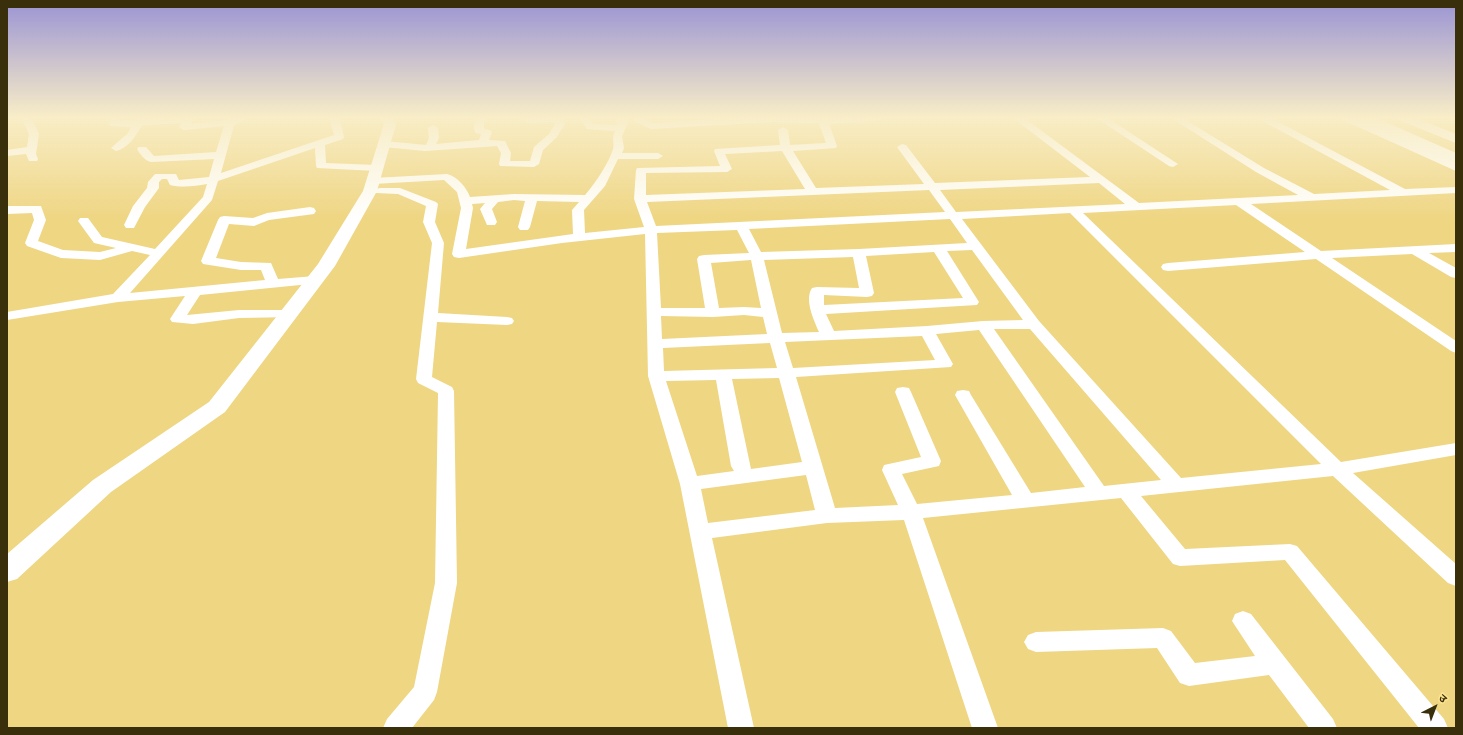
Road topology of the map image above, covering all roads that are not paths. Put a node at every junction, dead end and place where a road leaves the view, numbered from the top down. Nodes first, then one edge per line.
1 (32, 151) edge
2 (144, 151) edge
3 (222, 151) edge
4 (296, 151) edge
5 (320, 151) edge
6 (382, 151) edge
7 (505, 151) edge
8 (537, 151) edge
9 (618, 151) edge
10 (719, 151) edge
11 (788, 151) edge
12 (906, 151) edge
13 (1062, 151) edge
14 (1153, 151) edge
15 (1230, 151) edge
16 (1326, 151) edge
17 (1422, 151) edge
18 (1441, 151) edge
19 (7, 153) edge
20 (221, 155) junction
21 (616, 156) junction
22 (658, 156) dead end
23 (1456, 158) edge
24 (1173, 164) dead end
25 (1456, 167) edge
26 (214, 179) junction
27 (373, 180) junction
28 (1101, 180) junction
29 (933, 187) junction
30 (1456, 190) edge
31 (813, 192) junction
32 (1403, 193) junction
33 (532, 197) junction
34 (1312, 198) junction
35 (494, 199) junction
36 (588, 199) junction
37 (640, 199) junction
38 (465, 201) junction
39 (1238, 201) junction
40 (1136, 206) junction
41 (7, 210) edge
42 (1073, 210) junction
43 (310, 211) dead end
44 (955, 215) junction
45 (84, 221) dead end
46 (491, 222) dead end
47 (130, 225) dead end
48 (741, 226) junction
49 (524, 227) dead end
50 (651, 230) junction
51 (580, 237) junction
52 (977, 246) junction
53 (132, 247) junction
54 (938, 248) junction
55 (1456, 248) edge
56 (1414, 250) junction
57 (158, 253) junction
58 (859, 253) junction
59 (248, 255) dead end
60 (1320, 255) junction
61 (756, 256) junction
62 (208, 261) junction
63 (1168, 267) dead end
64 (1456, 274) edge
65 (315, 280) junction
66 (273, 284) junction
67 (196, 290) junction
68 (118, 298) junction
69 (817, 310) junction
70 (654, 312) junction
71 (713, 313) junction
72 (289, 314) junction
73 (769, 314) junction
74 (7, 316) edge
75 (430, 317) junction
76 (507, 321) dead end
77 (1034, 324) junction
78 (983, 325) junction
79 (927, 331) junction
80 (829, 336) junction
81 (776, 338) junction
82 (655, 344) junction
83 (1456, 348) edge
84 (786, 373) junction
85 (723, 374) junction
86 (656, 376) junction
87 (903, 392) dead end
88 (963, 395) dead end
89 (1456, 449) edge
90 (813, 467) junction
91 (1337, 469) junction
92 (745, 476) junction
93 (690, 484) junction
94 (1176, 485) junction
95 (1126, 490) junction
96 (1099, 493) junction
97 (1025, 500) junction
98 (911, 512) junction
99 (827, 516) junction
100 (699, 532) junction
101 (7, 571) edge
102 (1456, 577) edge
103 (1243, 622) dead end
104 (1036, 642) dead end
105 (1275, 664) junction
106 (396, 728) edge
107 (742, 728) edge
108 (986, 728) edge
109 (1324, 728) edge
110 (1435, 728) edge

1 - 19 street
2 - 20 street
3 - 20 street
4 - 26 street
5 - 27 street
6 - 27 street
7 - 8 street
9 - 21 street
10 - 37 street
11 - 31 street
12 - 29 street
13 - 28 street
14 - 24 street
15 - 34 street
16 - 32 street
17 - 25 street
18 - 23 highway
20 - 26 street
21 - 22 street
21 - 36 street
26 - 47 street
26 - 57 street
27 - 38 street
27 - 65 street
27 - 75 street
28 - 29 street
28 - 40 street
29 - 31 street
29 - 44 street
30 - 32 street
31 - 37 street
32 - 34 street
33 - 35 street
33 - 36 street
33 - 49 street
34 - 39 street
35 - 38 street
35 - 46 street
36 - 51 street
37 - 50 street
38 - 51 street
39 - 40 street
39 - 60 street
40 - 42 street
41 - 53 street
42 - 44 street
42 - 91 street
43 - 62 street
44 - 48 street
44 - 52 street
45 - 53 street
48 - 50 street
48 - 61 street
50 - 51 street
50 - 70 street
52 - 54 street
52 - 77 street
53 - 57 street
54 - 58 street
54 - 69 street
55 - 56 street
56 - 60 street
56 - 64 street
57 - 68 street
58 - 61 street
58 - 69 street
59 - 62 street
60 - 63 street
60 - 83 street
61 - 71 street
61 - 73 street
62 - 66 street
65 - 66 street
65 - 72 street
66 - 67 street
67 - 68 street
67 - 72 street
68 - 74 street
69 - 80 street
70 - 71 street
70 - 82 street
71 - 73 street
72 - 101 street
73 - 81 street
75 - 76 street
75 - 106 street
77 - 78 street
77 - 94 street
78 - 79 street
78 - 96 street
79 - 80 street
79 - 84 street
80 - 81 street
81 - 82 street
81 - 84 street
82 - 86 street
84 - 85 street
84 - 90 street
85 - 86 street
85 - 92 street
86 - 93 street
87 - 98 street
88 - 97 street
89 - 91 street
90 - 92 street
90 - 99 street
91 - 94 street
91 - 102 street
92 - 93 street
93 - 100 street
94 - 95 street
95 - 96 street
95 - 110 street
96 - 97 street
97 - 98 street
98 - 99 street
98 - 108 street
99 - 100 street
100 - 107 street
103 - 105 street
104 - 105 street
105 - 109 street

